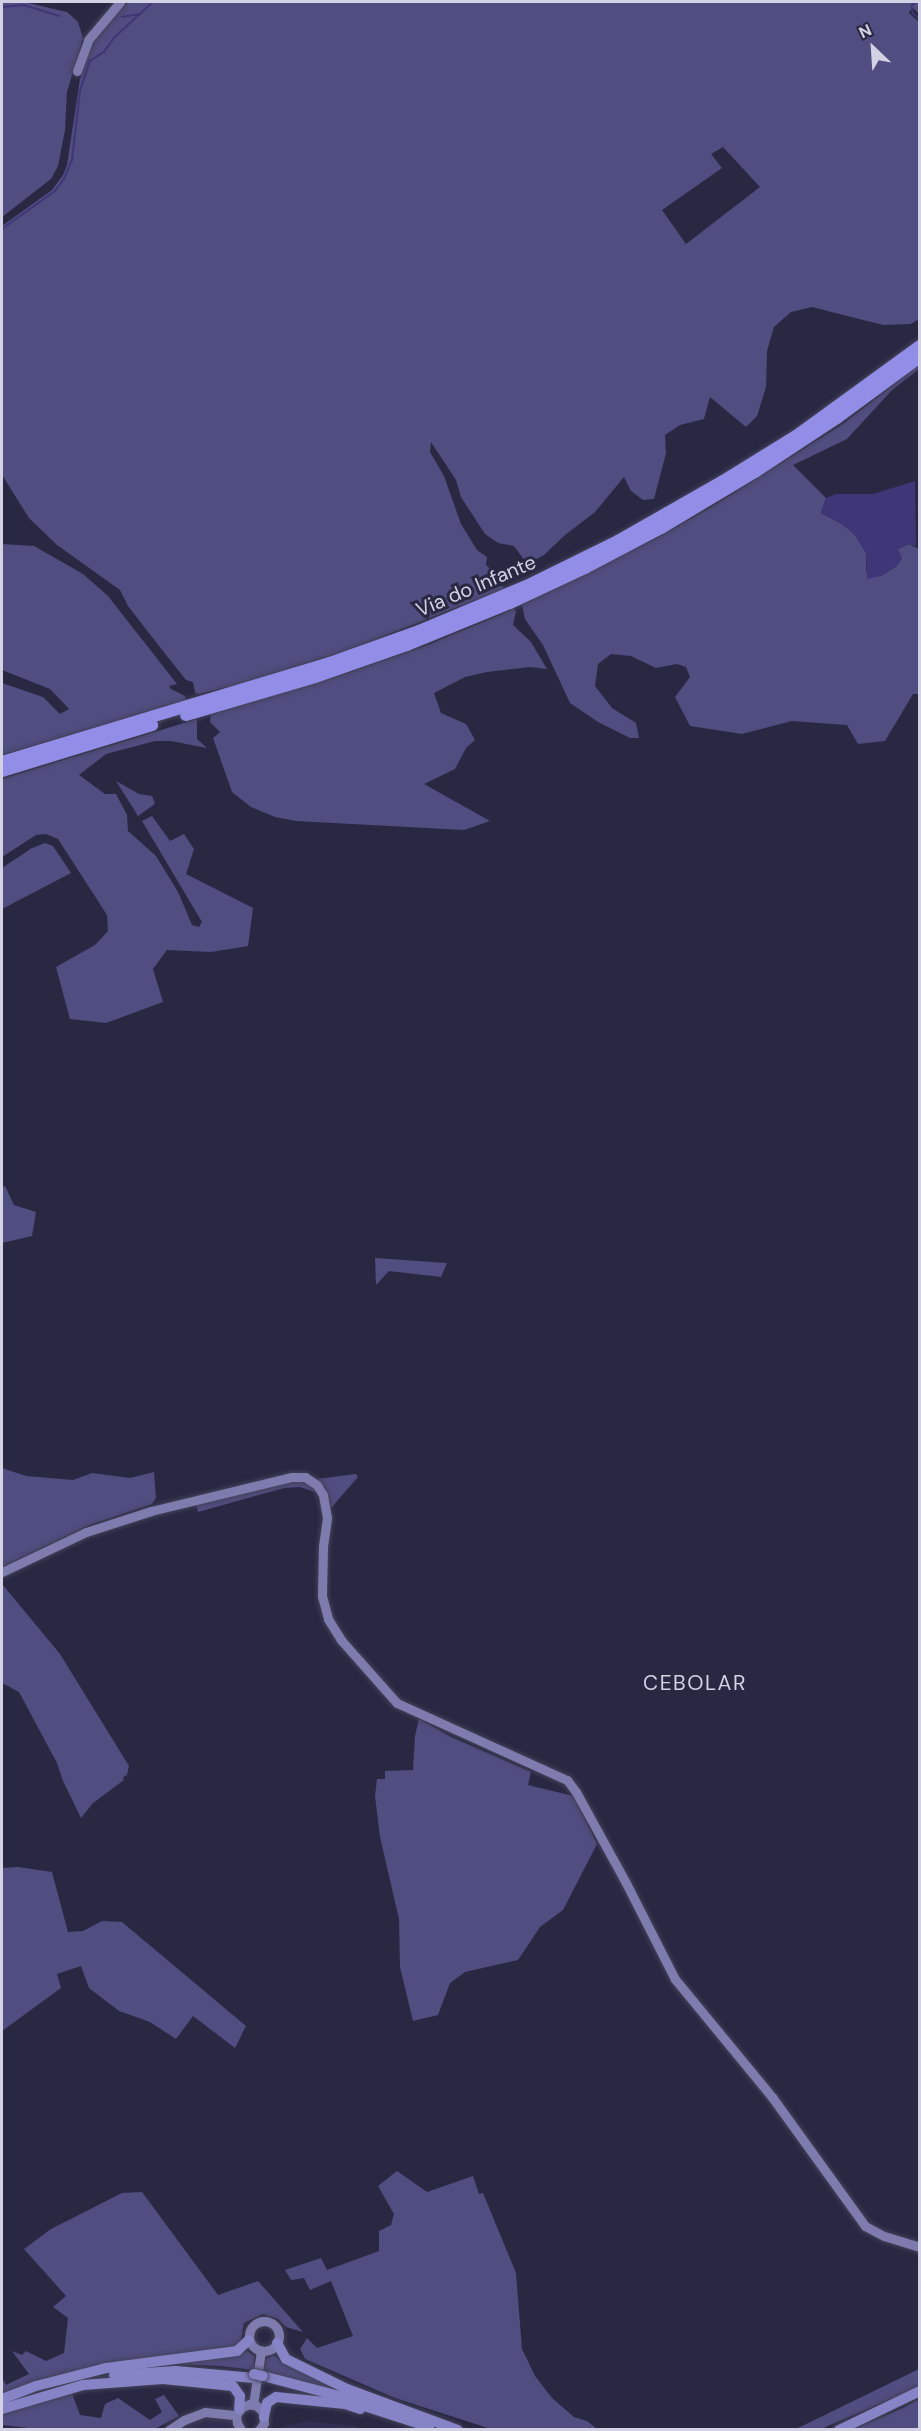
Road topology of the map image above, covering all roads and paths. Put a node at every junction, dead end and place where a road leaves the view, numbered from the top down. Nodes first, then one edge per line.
1 (120, 2) edge
2 (76, 72) dead end
3 (920, 346) edge
4 (920, 357) edge
5 (2, 762) edge
6 (2, 771) edge
7 (2, 1572) edge
8 (920, 2247) edge
9 (249, 2340) junction
10 (277, 2343) junction
11 (261, 2350) junction
12 (258, 2377) junction
13 (920, 2391) edge
14 (2, 2400) edge
15 (254, 2405) junction
16 (2, 2407) edge
17 (238, 2412) junction
18 (264, 2416) junction
19 (169, 2430) edge
20 (241, 2430) edge
21 (259, 2430) edge
22 (426, 2430) edge
23 (438, 2430) edge
24 (448, 2430) edge
25 (458, 2430) edge
26 (839, 2430) edge

1 - 2 street
3 - 5 highway, Via do Infante
4 - 6 highway, Via do Infante
7 - 8 street
9 - 10 street
9 - 11 street
9 - 14 main road
10 - 11 street
10 - 25 main road
11 - 15 street
12 - 14 main road
12 - 16 main road
12 - 23 main road
12 - 24 main road
13 - 26 main road
15 - 17 street
15 - 18 street
16 - 17 main road
17 - 19 street
17 - 20 street
18 - 21 street
18 - 22 main road

